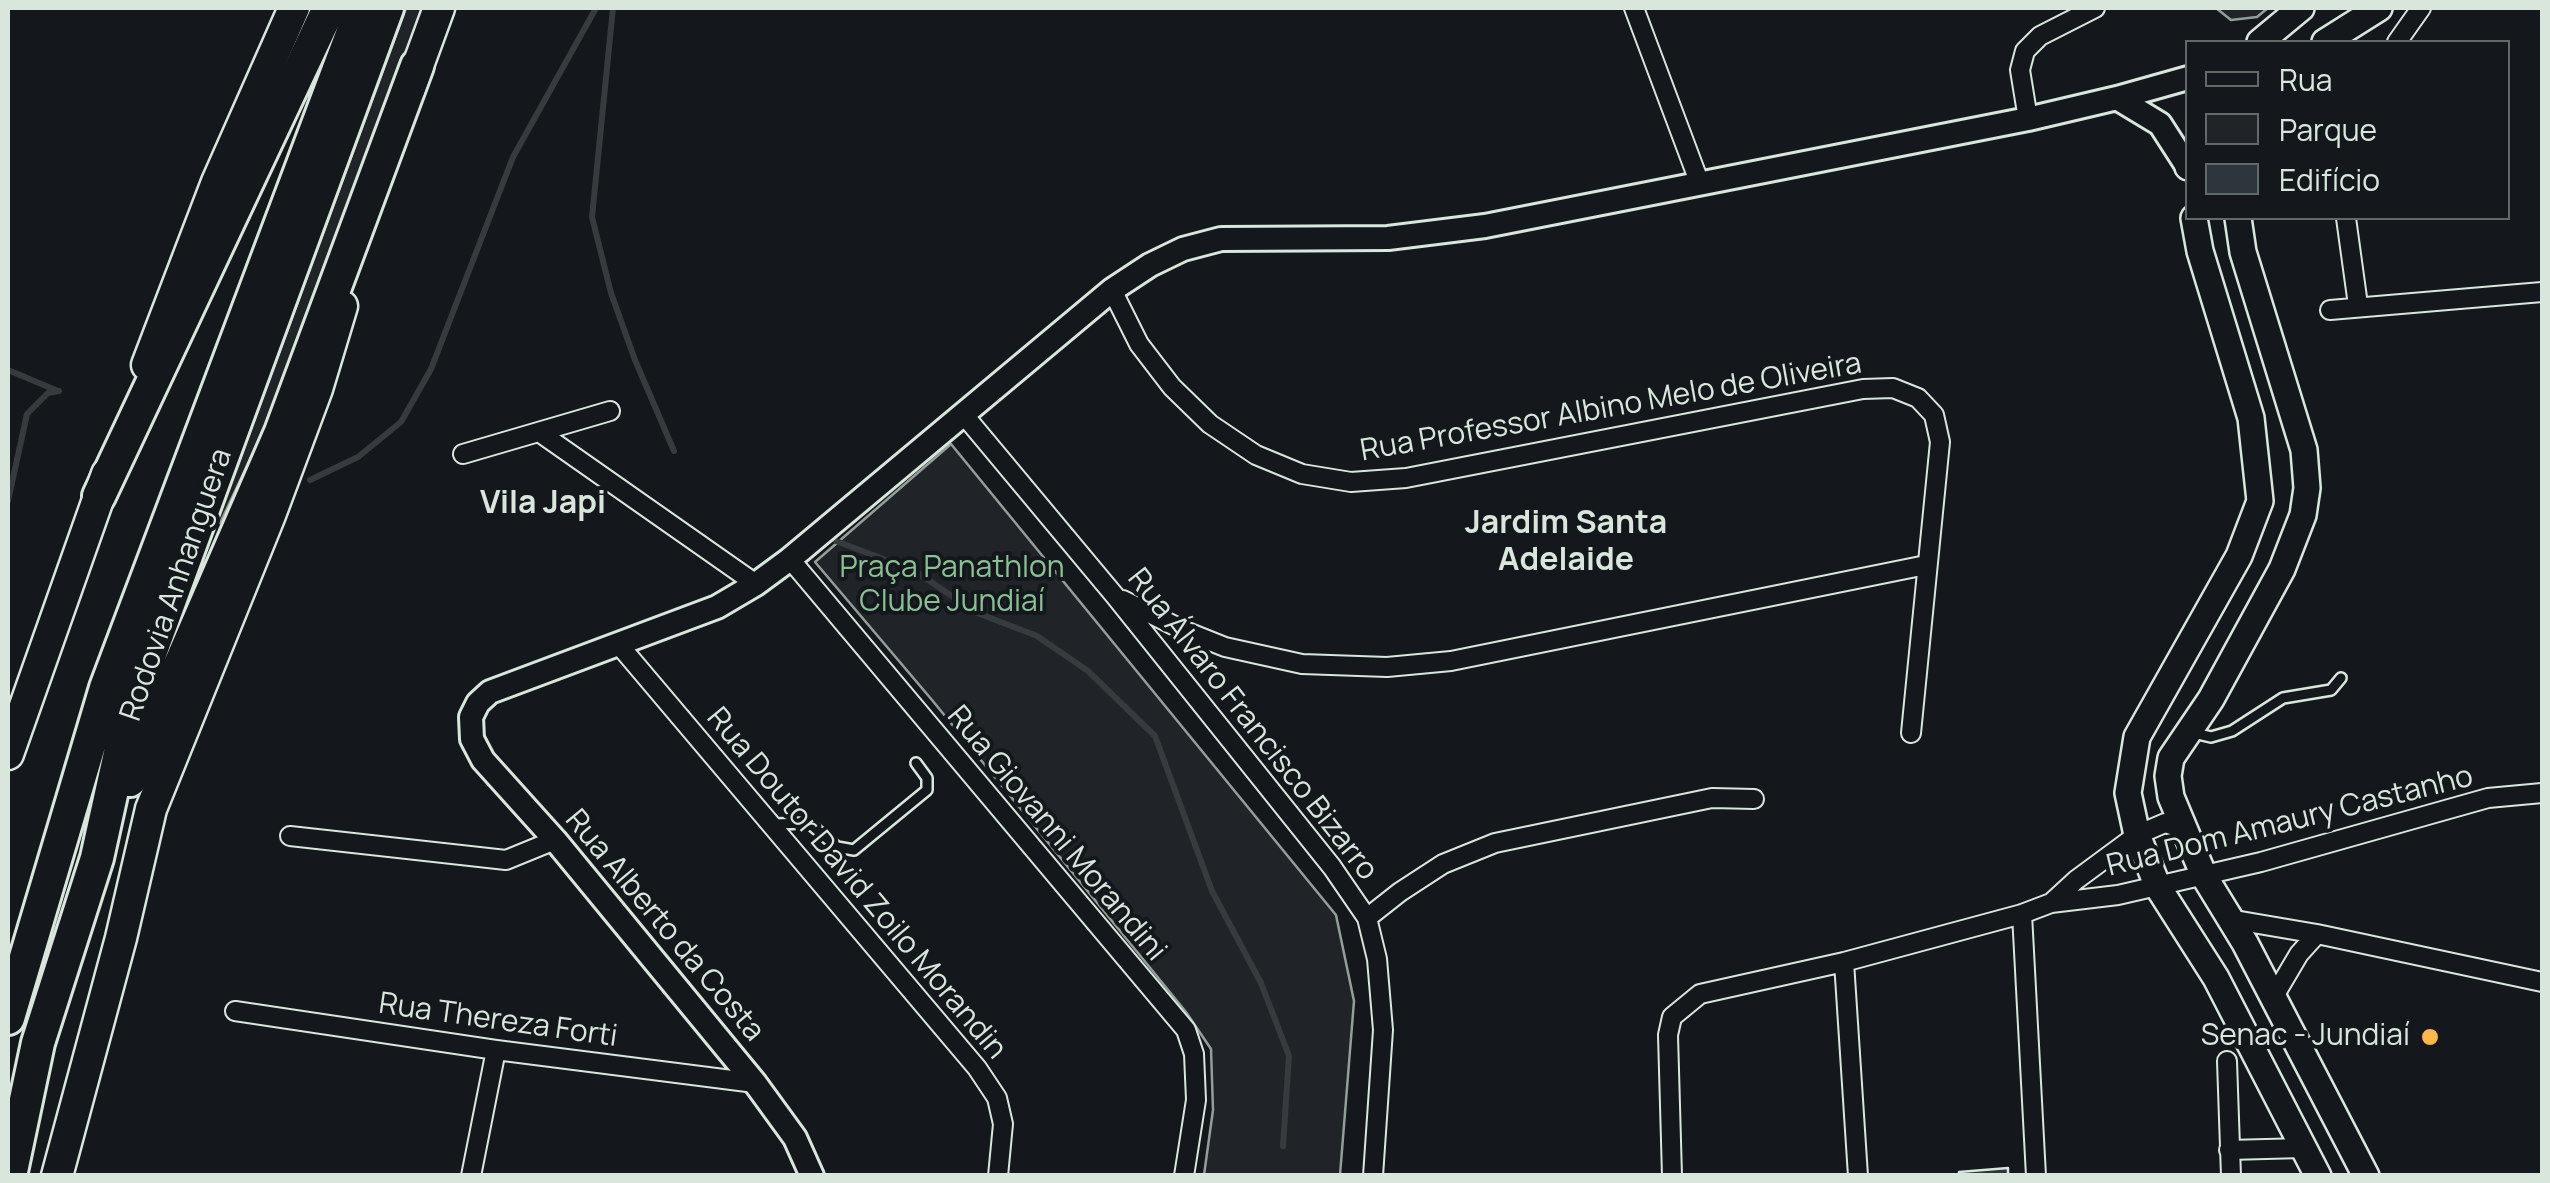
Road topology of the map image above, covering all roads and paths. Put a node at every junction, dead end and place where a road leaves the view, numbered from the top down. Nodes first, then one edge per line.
1 (294, 8) edge
2 (329, 8) edge
3 (362, 8) edge
4 (387, 8) edge
5 (439, 8) edge
6 (1634, 8) edge
7 (2095, 8) edge
8 (2301, 8) edge
9 (2378, 8) edge
10 (2421, 8) edge
11 (2262, 40) edge
12 (2328, 40) edge
13 (2398, 40) edge
14 (417, 66) junction
15 (2185, 79) edge
16 (2117, 98) junction
17 (2028, 119) junction
18 (2185, 162) edge
19 (1700, 184) junction
20 (2194, 220) edge
21 (2238, 220) edge
22 (2346, 220) edge
23 (1112, 290) junction
24 (2542, 292) edge
25 (2358, 306) junction
26 (2330, 310) dead end
27 (610, 410) dead end
28 (964, 415) junction
29 (539, 432) junction
30 (462, 454) dead end
31 (99, 496) junction
32 (790, 560) junction
33 (1926, 565) junction
34 (756, 584) junction
35 (1116, 596) junction
36 (620, 646) junction
37 (2340, 678) dead end
38 (2186, 731) junction
39 (1911, 733) dead end
40 (8, 754) edge
41 (916, 764) dead end
42 (2542, 793) edge
43 (1754, 799) dead end
44 (771, 825) junction
45 (2184, 830) junction
46 (2138, 835) junction
47 (290, 836) dead end
48 (555, 840) junction
49 (97, 858) junction
50 (2204, 876) junction
51 (2158, 887) junction
52 (2051, 903) junction
53 (2022, 914) junction
54 (1367, 918) junction
55 (2229, 920) junction
56 (2317, 934) junction
57 (1844, 962) junction
58 (2542, 982) edge
59 (2272, 998) junction
60 (234, 1011) dead end
61 (8, 1018) edge
62 (496, 1050) junction
63 (2226, 1061) dead end
64 (755, 1083) junction
65 (2303, 1148) junction
66 (2229, 1150) junction
67 (10, 1176) edge
68 (58, 1176) edge
69 (471, 1176) edge
70 (812, 1176) edge
71 (998, 1176) edge
72 (1184, 1176) edge
73 (1373, 1176) edge
74 (1672, 1176) edge
75 (1858, 1176) edge
76 (2036, 1176) edge
77 (2231, 1176) edge
78 (2318, 1176) edge
79 (2366, 1176) edge

1 - 31 highway
2 - 31 highway
3 - 61 highway, Rodovia Anhanguera
4 - 49 highway, Rodovia Anhanguera
5 - 14 highway
6 - 19 street
7 - 17 street
8 - 11 main road
9 - 12 main road
10 - 13 street
14 - 49 highway
14 - 68 highway
15 - 16 street
16 - 17 street
16 - 18 street
17 - 19 street
19 - 23 street
20 - 46 main road
21 - 38 main road
22 - 25 street
23 - 28 street
23 - 33 street, Rua Professor Albino Melo de Oliveira
24 - 25 street
25 - 26 street
27 - 29 street
28 - 32 street
28 - 35 street, Rua Álvaro Francisco Bizarro
29 - 30 street
29 - 34 street
31 - 40 highway
32 - 34 street
32 - 72 street, Rua Giovanni Morandini
33 - 35 street
33 - 39 street, Rua Professor Albino Melo de Oliveira
34 - 36 street
35 - 54 street, Rua Álvaro Francisco Bizarro
36 - 44 street, Rua Doutor David Zoilo Morandin
36 - 48 street, Rua Alberto da Costa
37 - 38 lane
38 - 45 main road
41 - 44 lane
42 - 50 street, Rua Dom Amaury Castanho
43 - 54 street
44 - 71 street, Rua Doutor David Zoilo Morandin
45 - 46 street, Rua Dom Amaury Castanho
45 - 50 main road
46 - 51 main road
46 - 52 street, Rua Dom Amaury Castanho
47 - 48 street
48 - 64 street, Rua Alberto da Costa
49 - 67 highway, Rodovia Anhanguera
50 - 51 street, Rua Dom Amaury Castanho
50 - 55 main road
51 - 52 street, Rua Dom Amaury Castanho
51 - 65 main road
52 - 53 street, Rua Dom Amaury Castanho
53 - 57 street, Rua Dom Amaury Castanho
53 - 76 street
54 - 73 street, Rua Álvaro Francisco Bizarro
55 - 56 street
55 - 59 main road
56 - 58 street
56 - 59 street
57 - 74 street, Rua Dom Amaury Castanho
57 - 75 street
59 - 79 main road
60 - 62 street, Rua Thereza Forti
62 - 64 street, Rua Thereza Forti
62 - 69 street
63 - 66 street
64 - 70 street, Rua Alberto da Costa
65 - 66 street
65 - 78 main road
66 - 77 street

